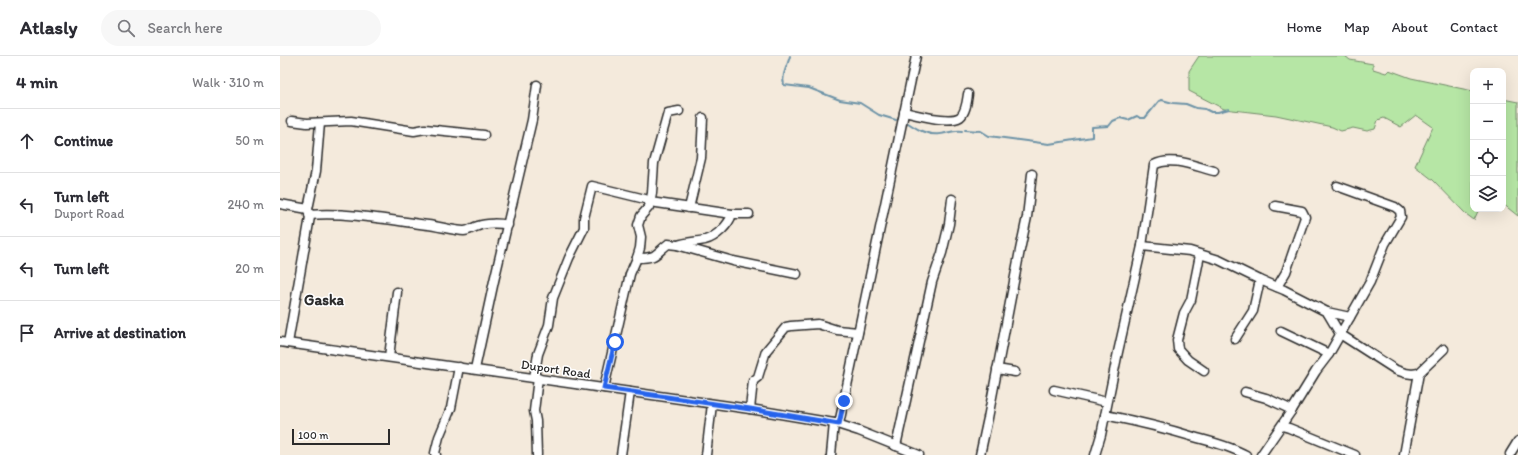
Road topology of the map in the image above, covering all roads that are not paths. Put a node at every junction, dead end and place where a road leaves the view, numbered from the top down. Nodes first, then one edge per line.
1 (916, 56) edge
2 (538, 85) dead end
3 (968, 94) dead end
4 (679, 111) dead end
5 (904, 112) junction
6 (703, 118) dead end
7 (292, 120) dead end
8 (320, 123) junction
9 (484, 135) dead end
10 (1214, 171) dead end
11 (1032, 174) dead end
12 (1337, 186) dead end
13 (952, 199) dead end
14 (650, 202) junction
15 (280, 204) edge
16 (1275, 206) dead end
17 (689, 208) junction
18 (308, 212) junction
19 (732, 214) junction
20 (749, 214) dead end
21 (508, 225) junction
22 (704, 240) junction
23 (677, 245) junction
24 (1142, 246) junction
25 (708, 253) junction
26 (1200, 254) junction
27 (637, 258) junction
28 (797, 274) dead end
29 (1260, 280) junction
30 (1277, 287) junction
31 (397, 292) dead end
32 (1327, 312) junction
33 (1350, 317) junction
34 (1281, 331) dead end
35 (858, 332) junction
36 (1340, 334) junction
37 (1235, 339) dead end
38 (284, 342) edge
39 (1444, 349) dead end
40 (1329, 354) junction
41 (389, 357) junction
42 (459, 367) junction
43 (475, 369) junction
44 (997, 369) junction
45 (1204, 371) dead end
46 (1015, 372) dead end
47 (1419, 373) junction
48 (536, 378) junction
49 (604, 388) junction
50 (1054, 390) dead end
51 (630, 392) junction
52 (1245, 392) dead end
53 (1107, 402) junction
54 (712, 404) junction
55 (750, 409) junction
56 (1292, 410) junction
57 (1105, 414) junction
58 (836, 424) junction
59 (1282, 426) junction
60 (1518, 441) edge
61 (896, 446) junction
62 (1512, 453) edge
63 (436, 455) edge
64 (537, 455) edge
65 (621, 455) edge
66 (706, 455) edge
67 (831, 455) edge
68 (919, 455) edge
69 (980, 455) edge
70 (1095, 455) edge
71 (1246, 455) edge
72 (1261, 455) edge
73 (1355, 455) edge
74 (1404, 455) edge

1 - 5 street
2 - 21 street
3 - 5 street
4 - 14 street
5 - 35 street
6 - 17 street
7 - 8 street
8 - 9 street
8 - 18 street
10 - 24 street
11 - 44 street
12 - 33 street
13 - 61 street
14 - 17 street
14 - 27 street
14 - 48 street
15 - 18 street
16 - 30 street
17 - 19 street
18 - 21 street
18 - 38 street
19 - 20 street
19 - 22 street
21 - 43 street
22 - 23 street
22 - 25 street
23 - 25 street
23 - 27 street
24 - 26 street
24 - 53 street
25 - 28 street
26 - 29 street
26 - 45 street
27 - 49 street
29 - 30 street
29 - 37 street
30 - 32 street
31 - 41 street
32 - 33 street
32 - 36 street
33 - 36 street
34 - 40 street
35 - 55 street
35 - 58 street
36 - 40 street
36 - 47 street
38 - 41 street, Duport Road
39 - 47 street
40 - 56 street
41 - 42 street, Duport Road
42 - 43 street, Duport Road
42 - 63 street
43 - 48 street, Duport Road
44 - 46 street
44 - 69 street
47 - 74 street
48 - 49 street, Duport Road
48 - 64 street
49 - 51 street, Duport Road
50 - 53 street
51 - 54 street, Duport Road
51 - 65 street
52 - 56 street
53 - 57 street
54 - 55 street, Duport Road
54 - 66 street
55 - 58 street, Duport Road
56 - 59 street
57 - 70 street
57 - 71 street
58 - 61 street, Duport Road
58 - 67 street
59 - 72 street
59 - 73 street
60 - 62 street
61 - 68 street, Duport Road

